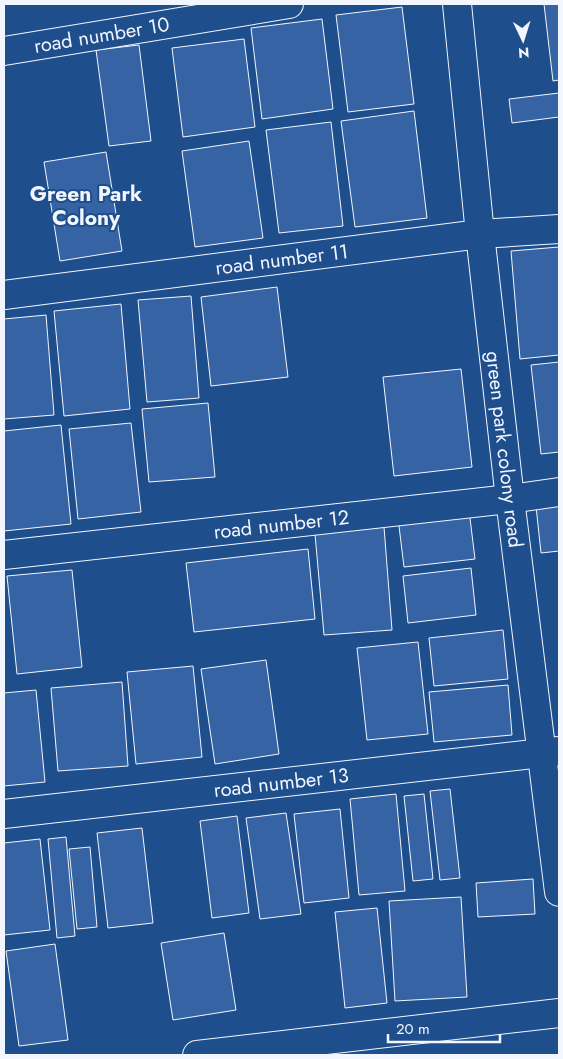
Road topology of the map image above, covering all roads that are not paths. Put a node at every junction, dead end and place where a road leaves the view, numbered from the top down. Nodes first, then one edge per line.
1 (289, 4) edge
2 (457, 4) edge
3 (4, 51) edge
4 (559, 229) edge
5 (480, 234) junction
6 (4, 295) edge
7 (559, 492) edge
8 (510, 499) junction
9 (4, 555) edge
10 (550, 752) edge
11 (4, 814) edge
12 (559, 892) edge
13 (559, 1013) edge
14 (197, 1055) edge

1 - 3 street, road number 10
2 - 5 street, green park colony road
4 - 5 street, road number 11
5 - 6 street, road number 11
5 - 8 street, green park colony road
7 - 8 street, road number 12
8 - 9 street, road number 12
8 - 10 street, green park colony road
10 - 11 street, road number 13
10 - 12 street, green park colony road
13 - 14 street

